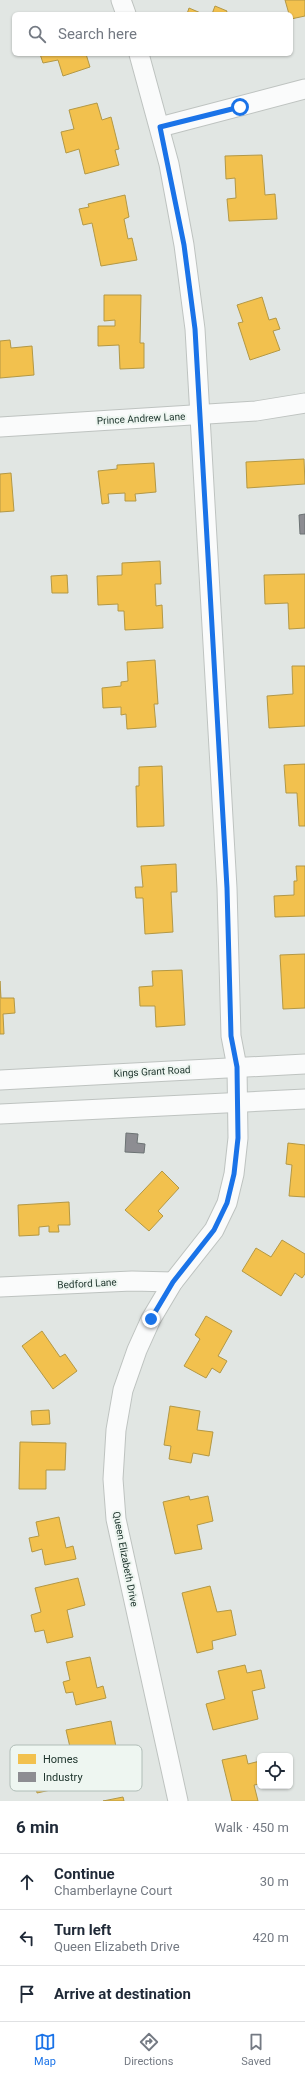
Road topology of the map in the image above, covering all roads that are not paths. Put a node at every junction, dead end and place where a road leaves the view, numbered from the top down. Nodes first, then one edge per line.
1 (121, 0) edge
2 (125, 12) edge
3 (141, 56) edge
4 (305, 89) edge
5 (160, 127) junction
6 (305, 403) edge
7 (201, 415) junction
8 (0, 427) edge
9 (305, 1064) edge
10 (237, 1067) junction
11 (0, 1080) edge
12 (305, 1099) edge
13 (238, 1103) junction
14 (0, 1114) edge
15 (173, 1282) junction
16 (0, 1287) edge
17 (178, 1801) edge

1 - 2 street
3 - 5 street, Queen Elizabeth Drive
4 - 5 street
5 - 7 street, Queen Elizabeth Drive
6 - 7 street, Prince Andrew Lane
7 - 8 street, Prince Andrew Lane
7 - 10 street, Queen Elizabeth Drive
9 - 10 street, Kings Grant Road
10 - 11 street, Kings Grant Road
10 - 13 street, Queen Elizabeth Drive
12 - 13 street
13 - 14 street
13 - 15 street, Queen Elizabeth Drive
15 - 16 street, Bedford Lane
15 - 17 street, Queen Elizabeth Drive

